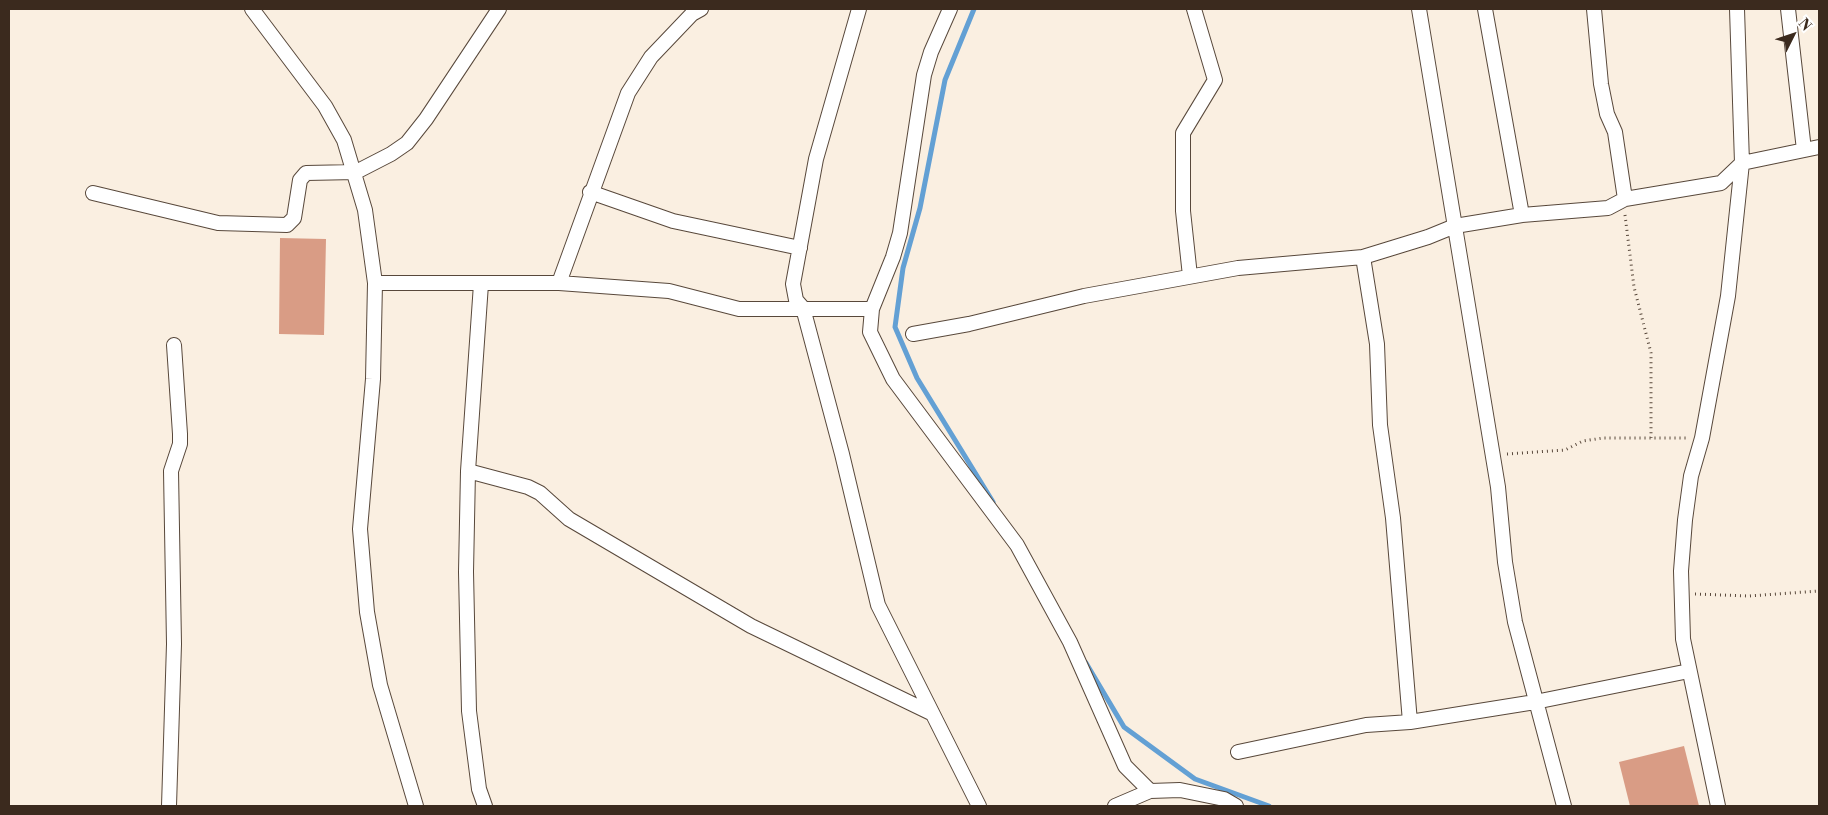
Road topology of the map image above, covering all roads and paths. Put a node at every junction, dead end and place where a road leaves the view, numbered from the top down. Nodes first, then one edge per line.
1 (252, 9) edge
2 (500, 9) edge
3 (700, 9) edge
4 (859, 9) edge
5 (950, 9) edge
6 (1194, 9) edge
7 (1419, 9) edge
8 (1485, 9) edge
9 (1594, 9) edge
10 (1737, 9) edge
11 (1788, 9) edge
12 (1819, 147) edge
13 (1804, 150) junction
14 (1742, 163) junction
15 (356, 172) junction
16 (590, 192) junction
17 (93, 193) dead end
18 (1625, 199) junction
19 (1522, 215) junction
20 (1455, 226) junction
21 (800, 248) junction
22 (1363, 257) junction
23 (1190, 276) junction
24 (375, 283) junction
25 (559, 283) junction
26 (481, 284) junction
27 (803, 308) junction
28 (872, 309) junction
29 (912, 334) dead end
30 (174, 345) dead end
31 (1652, 438) junction
32 (1702, 438) junction
33 (1492, 455) junction
34 (468, 470) junction
35 (1819, 591) edge
36 (1681, 594) junction
37 (1689, 671) junction
38 (1535, 702) junction
39 (931, 712) junction
40 (1410, 722) junction
41 (1238, 752) dead end
42 (1150, 791) junction
43 (169, 806) edge
44 (416, 806) edge
45 (484, 806) edge
46 (979, 806) edge
47 (1115, 806) edge
48 (1236, 806) edge
49 (1564, 806) edge
50 (1718, 806) edge

1 - 15 street
2 - 15 street
3 - 16 street
4 - 21 street
5 - 28 street
6 - 23 street
7 - 20 street
8 - 19 street
9 - 18 street
10 - 14 street
11 - 13 street
12 - 13 street
13 - 14 street
14 - 18 street
14 - 32 street
15 - 17 street
15 - 24 street
16 - 21 street
16 - 25 street
18 - 19 street
18 - 31 path
19 - 20 street
20 - 22 street
20 - 33 street
21 - 27 street
22 - 23 street
22 - 40 street
23 - 29 street
24 - 26 street
24 - 44 street
25 - 26 street
25 - 27 street
26 - 34 street
27 - 28 street
27 - 39 street
28 - 42 street
30 - 43 street
31 - 32 path
31 - 33 path
32 - 36 street
33 - 38 street
34 - 39 street
34 - 45 street
35 - 36 path
36 - 37 street
37 - 38 street
37 - 50 street
38 - 40 street
38 - 49 street
39 - 46 street
40 - 41 street
42 - 47 street
42 - 48 street

